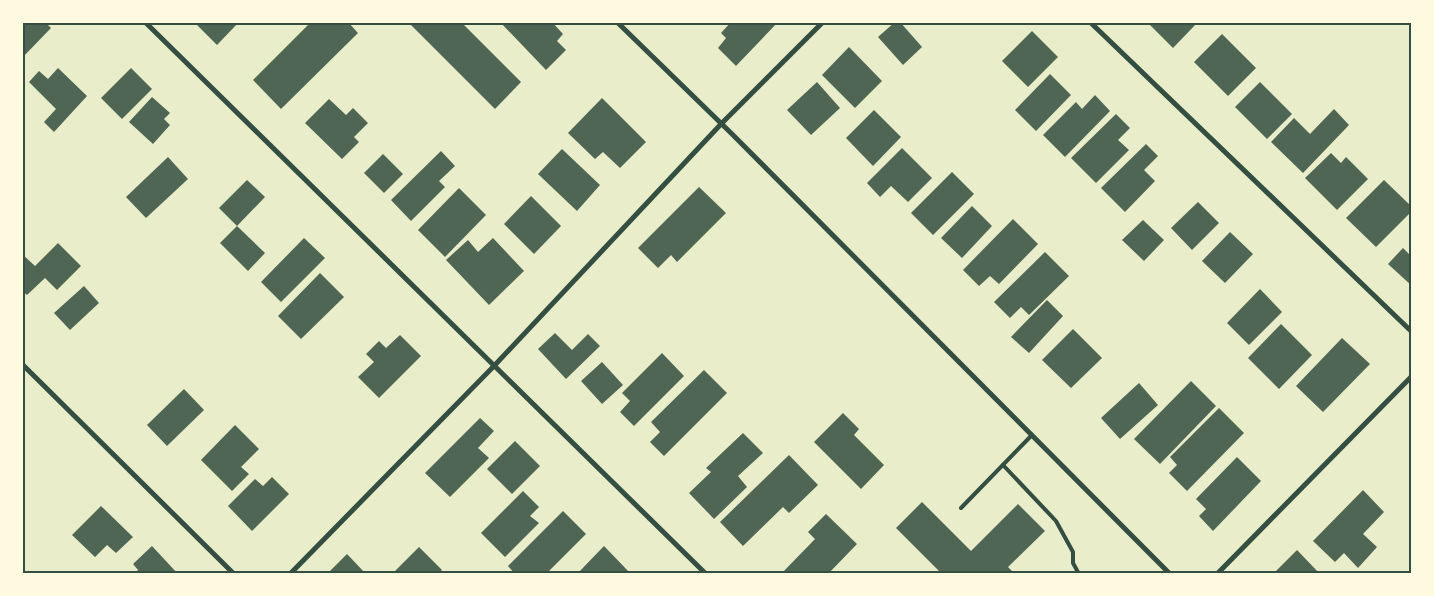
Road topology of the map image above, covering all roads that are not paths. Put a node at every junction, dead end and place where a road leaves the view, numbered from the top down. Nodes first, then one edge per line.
1 (145, 22) edge
2 (617, 22) edge
3 (823, 22) edge
4 (1090, 22) edge
5 (722, 123) junction
6 (1412, 332) edge
7 (22, 364) edge
8 (494, 366) junction
9 (1412, 376) edge
10 (1032, 435) junction
11 (1003, 465) junction
12 (961, 508) dead end
13 (234, 574) edge
14 (290, 574) edge
15 (706, 574) edge
16 (1079, 574) edge
17 (1170, 574) edge
18 (1217, 574) edge

1 - 8 street
2 - 5 street
3 - 5 street
4 - 6 street
5 - 8 street
5 - 10 street
7 - 13 street
8 - 14 street
8 - 15 street
9 - 18 street
10 - 11 lane
10 - 17 street
11 - 12 lane
11 - 16 lane

